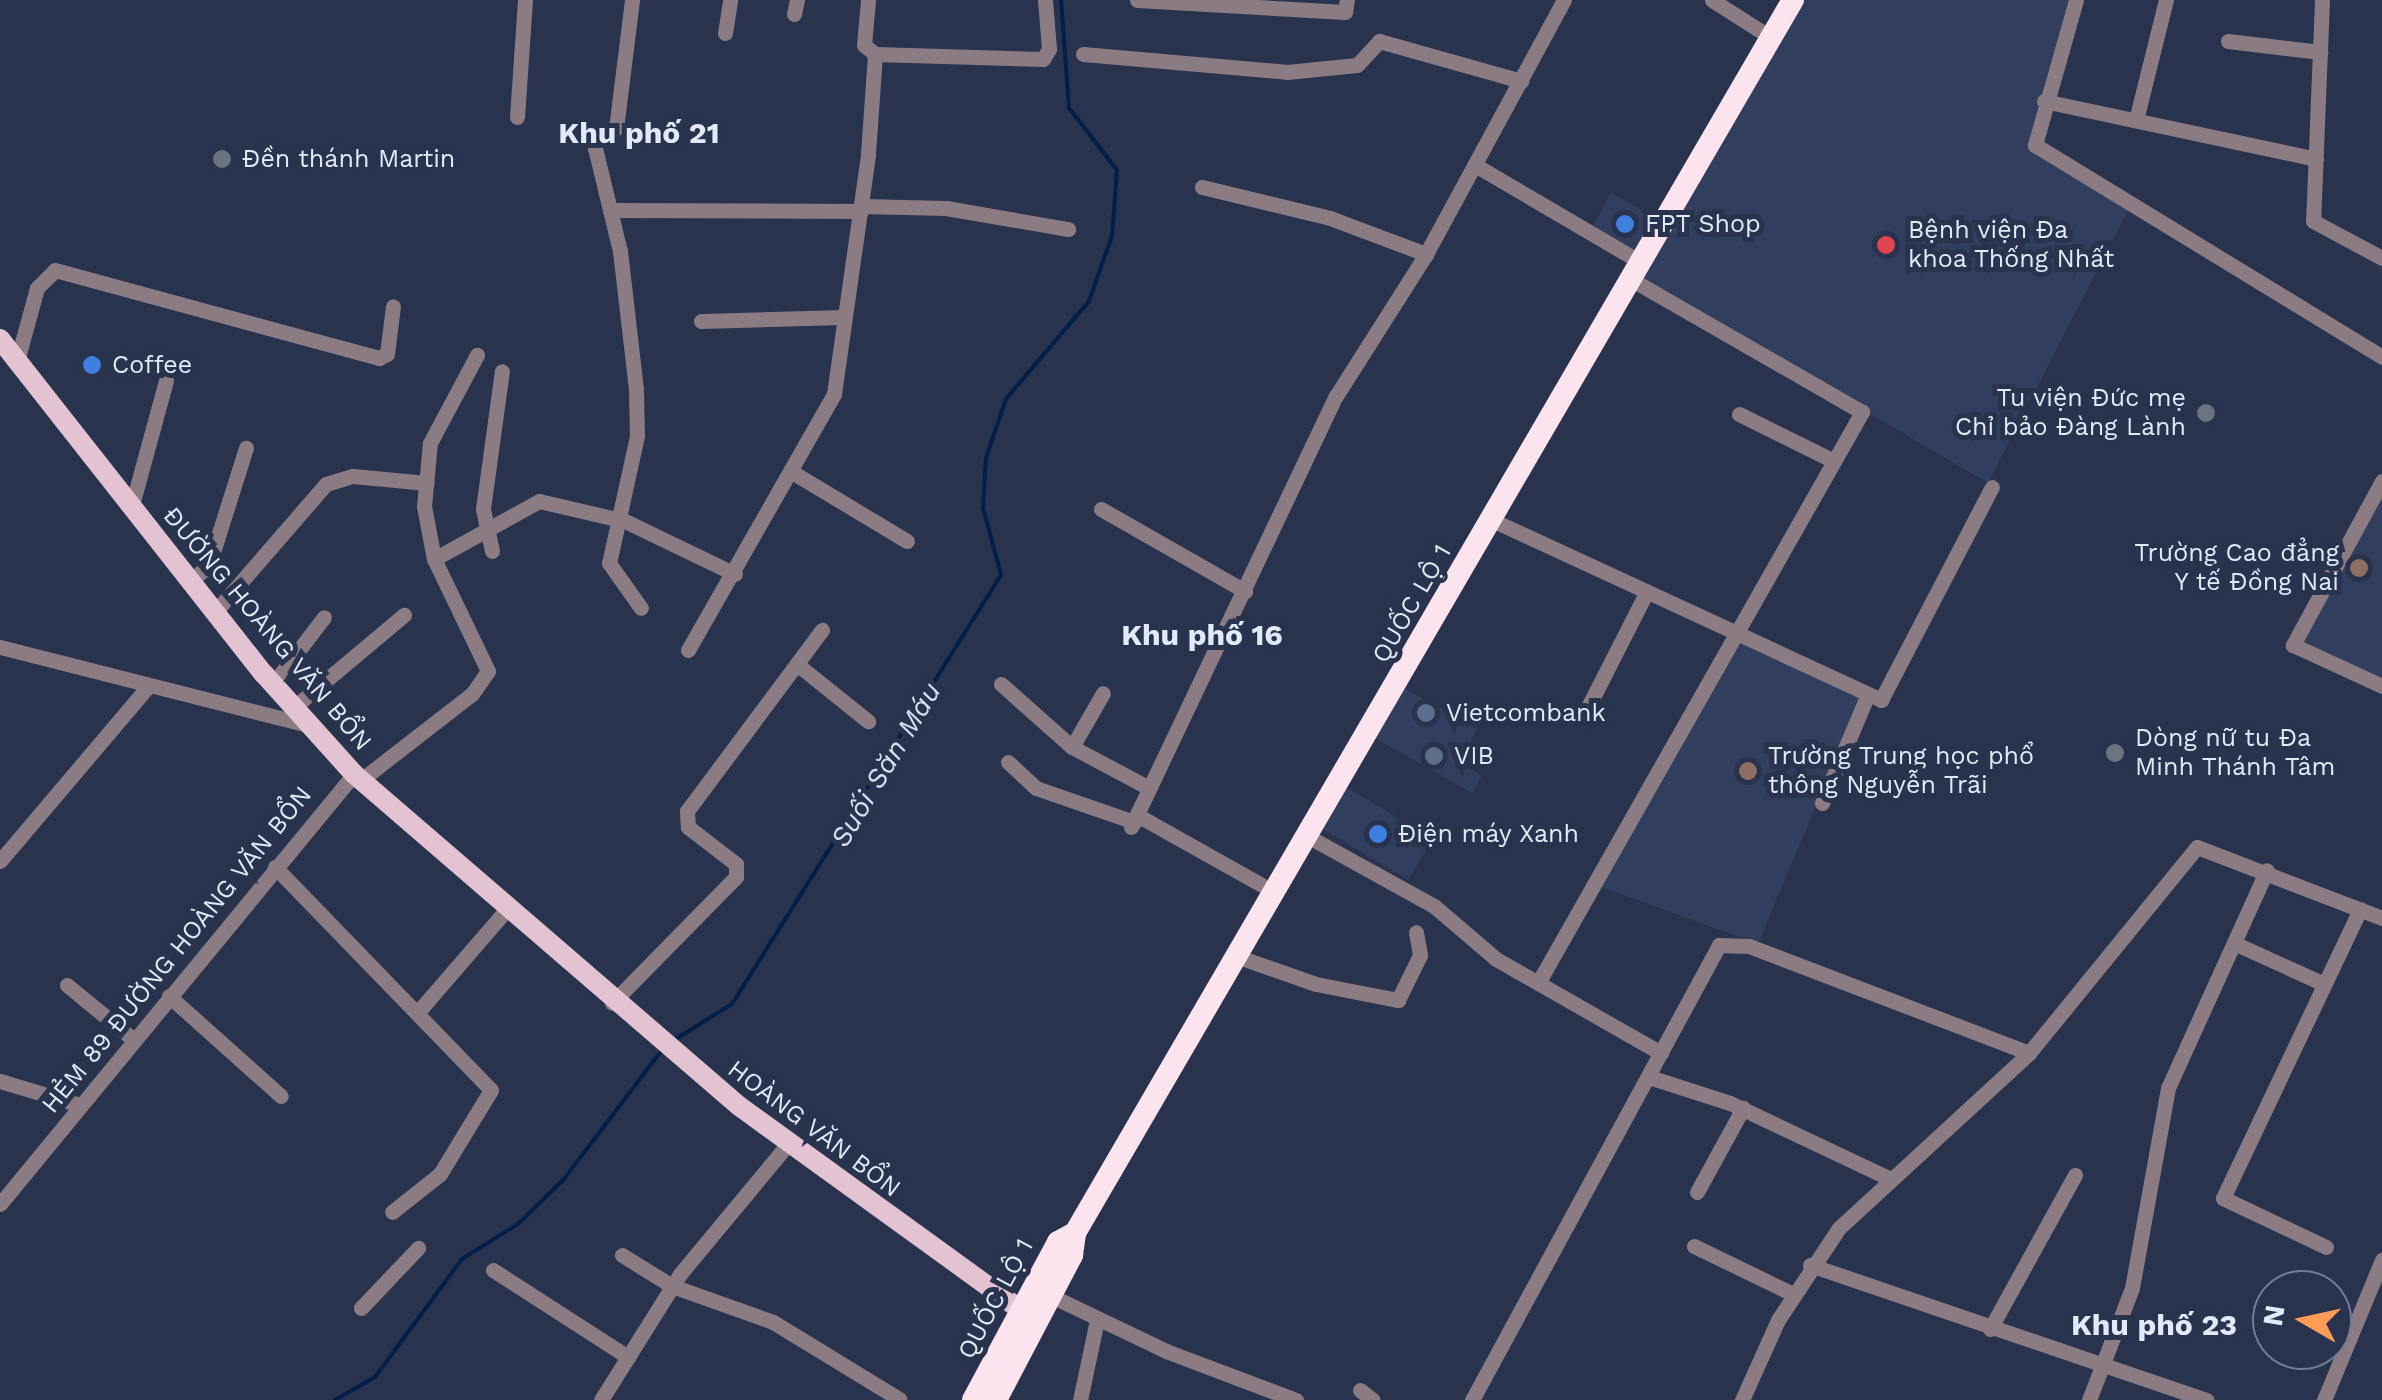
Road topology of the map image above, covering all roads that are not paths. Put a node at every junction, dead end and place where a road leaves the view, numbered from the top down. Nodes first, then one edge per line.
1 (525, 0) edge
2 (632, 0) edge
3 (730, 0) edge
4 (868, 0) edge
5 (1046, 0) edge
6 (1137, 0) edge
7 (1347, 0) edge
8 (1564, 0) edge
9 (1712, 0) edge
10 (1794, 0) edge
11 (2076, 0) edge
12 (2166, 0) edge
13 (2322, 0) edge
14 (725, 33) dead end
15 (1773, 39) junction
16 (2228, 40) dead end
17 (2320, 52) junction
18 (875, 54) junction
19 (1084, 54) dead end
20 (1521, 81) junction
21 (2044, 100) junction
22 (517, 117) dead end
23 (2136, 120) junction
24 (2316, 159) junction
25 (1475, 166) junction
26 (1202, 187) dead end
27 (862, 208) junction
28 (610, 210) junction
29 (1068, 230) dead end
30 (1426, 254) junction
31 (2382, 258) edge
32 (1638, 272) junction
33 (394, 306) dead end
34 (844, 318) junction
35 (701, 321) dead end
36 (0, 339) edge
37 (477, 354) dead end
38 (2382, 357) edge
39 (17, 361) junction
40 (502, 371) dead end
41 (166, 382) dead end
42 (1739, 414) dead end
43 (246, 448) dead end
44 (1834, 461) junction
45 (792, 472) junction
46 (2382, 481) edge
47 (426, 483) junction
48 (1992, 487) dead end
49 (132, 504) junction
50 (1101, 509) dead end
51 (622, 520) junction
52 (1492, 520) junction
53 (483, 526) junction
54 (907, 542) dead end
55 (492, 551) dead end
56 (434, 559) junction
57 (735, 574) junction
58 (191, 581) junction
59 (1245, 591) junction
60 (1647, 591) junction
61 (640, 608) dead end
62 (215, 612) junction
63 (404, 614) dead end
64 (324, 617) dead end
65 (822, 630) dead end
66 (1738, 633) junction
67 (0, 647) edge
68 (688, 650) dead end
69 (798, 665) junction
70 (273, 684) junction
71 (1001, 684) dead end
72 (2382, 686) edge
73 (146, 690) junction
74 (1103, 693) dead end
75 (1868, 694) junction
76 (293, 708) junction
77 (1587, 709) dead end
78 (868, 722) dead end
79 (308, 726) junction
80 (1072, 748) junction
81 (1008, 762) dead end
82 (358, 777) junction
83 (1149, 788) junction
84 (1822, 803) dead end
85 (1134, 821) junction
86 (1309, 837) junction
87 (0, 860) edge
88 (274, 867) junction
89 (2267, 870) junction
90 (1274, 892) junction
91 (507, 909) junction
92 (2360, 909) junction
93 (2382, 918) edge
94 (1416, 932) dead end
95 (2236, 944) junction
96 (1236, 956) junction
97 (1538, 983) junction
98 (2324, 984) junction
99 (66, 985) dead end
100 (170, 996) junction
101 (612, 1003) junction
102 (418, 1012) junction
103 (134, 1040) junction
104 (666, 1047) joint
105 (1661, 1053) junction
106 (2029, 1053) junction
107 (1648, 1077) junction
108 (0, 1081) edge
109 (282, 1096) dead end
110 (80, 1105) junction
111 (1743, 1108) junction
112 (788, 1144) junction
113 (0, 1173) edge
114 (2075, 1175) dead end
115 (1890, 1178) junction
116 (16, 1186) junction
117 (1696, 1192) dead end
118 (0, 1204) edge
119 (392, 1212) dead end
120 (1694, 1246) dead end
121 (418, 1248) dead end
122 (2326, 1248) dead end
123 (622, 1255) dead end
124 (2382, 1260) edge
125 (1810, 1265) junction
126 (493, 1270) dead end
127 (672, 1286) junction
128 (1793, 1294) junction
129 (1035, 1303) junction
130 (361, 1308) dead end
131 (1097, 1320) junction
132 (1990, 1329) junction
133 (628, 1356) junction
134 (2100, 1366) junction
135 (899, 1399) edge
136 (601, 1400) edge
137 (974, 1400) edge
138 (996, 1400) edge
139 (1080, 1400) edge
140 (1296, 1400) edge
141 (1472, 1400) edge
142 (1742, 1400) edge
143 (2089, 1400) edge
144 (2207, 1400) edge
145 (2324, 1400) edge

1 - 22 street
2 - 28 street
3 - 14 street
4 - 18 street
5 - 18 street
6 - 7 street
8 - 20 street
9 - 15 street
10 - 15 highway, QUỐC LỘ 1
11 - 21 street
12 - 23 street
13 - 17 street
15 - 32 highway, QUỐC LỘ 1
16 - 17 street
17 - 24 street
18 - 27 street
19 - 20 street
20 - 25 street
21 - 23 street
21 - 38 street
23 - 24 street
24 - 31 street
25 - 30 street
25 - 32 street
26 - 30 street
27 - 28 street
27 - 29 street
27 - 34 street
28 - 51 street
30 - 59 street
32 - 44 street
32 - 52 highway, QUỐC LỘ 1
33 - 39 street
34 - 35 street
34 - 45 street
36 - 39 main road, ĐƯỜNG HOÀNG VĂN BỔN
37 - 47 street
39 - 49 main road, ĐƯỜNG HOÀNG VĂN BỔN
40 - 53 street
41 - 49 street
42 - 44 street
43 - 58 street
44 - 66 street
45 - 54 street
45 - 57 street
46 - 72 street
47 - 56 street
47 - 62 street
48 - 75 street
49 - 58 main road, ĐƯỜNG HOÀNG VĂN BỔN
50 - 59 street
51 - 53 street
51 - 57 street
51 - 61 street
52 - 60 street
52 - 86 highway, QUỐC LỘ 1
53 - 55 street
53 - 56 street
56 - 82 street, HẺM 89 ĐƯỜNG HOÀNG VĂN BỔN
57 - 68 street
58 - 62 main road, ĐƯỜNG HOÀNG VĂN BỔN
59 - 83 street
60 - 66 street
60 - 77 street
62 - 70 main road, ĐƯỜNG HOÀNG VĂN BỔN
63 - 76 street
64 - 70 street
65 - 69 street
66 - 75 street
66 - 97 street
67 - 73 street
69 - 78 street
69 - 101 street
70 - 76 main road, ĐƯỜNG HOÀNG VĂN BỔN
71 - 80 street
73 - 79 street
73 - 87 street
74 - 80 street
75 - 84 street
76 - 79 main road, ĐƯỜNG HOÀNG VĂN BỔN
79 - 82 main road, ĐƯỜNG HOÀNG VĂN BỔN
80 - 83 street
81 - 85 street
82 - 88 street, HẺM 89 ĐƯỜNG HOÀNG VĂN BỔN
82 - 91 main road, ĐƯỜNG HOÀNG VĂN BỔN
83 - 85 street
85 - 90 street
86 - 90 highway, QUỐC LỘ 1
86 - 97 street
88 - 100 street, HẺM 89 ĐƯỜNG HOÀNG VĂN BỔN
88 - 102 street
89 - 92 street
89 - 95 street
89 - 106 street
90 - 96 highway, QUỐC LỘ 1
91 - 101 main road, ĐƯỜNG HOÀNG VĂN BỔN
91 - 102 street
92 - 93 street
92 - 98 street
94 - 96 street
95 - 98 street
95 - 134 street
96 - 129 highway, QUỐC LỘ 1
97 - 105 street
98 - 122 street
99 - 103 street
100 - 103 street, HẺM 89 ĐƯỜNG HOÀNG VĂN BỔN
100 - 109 street
101 - 104 main road, ĐƯỜNG HOÀNG VĂN BỔN
102 - 119 street
103 - 110 street, HẺM 89 ĐƯỜNG HOÀNG VĂN BỔN
104 - 112 main road, HOÀNG VĂN BỔN
105 - 106 street
105 - 107 street
106 - 115 street
107 - 111 street
107 - 141 street
108 - 110 street
110 - 116 street, HẺM 89 ĐƯỜNG HOÀNG VĂN BỔN
111 - 115 street
111 - 117 street
112 - 127 street
112 - 129 main road, HOÀNG VĂN BỔN
113 - 116 street
114 - 132 street
115 - 125 street
116 - 118 street, HẺM 89 ĐƯỜNG HOÀNG VĂN BỔN
120 - 128 street
121 - 130 street
123 - 127 street
124 - 145 street
125 - 128 street
125 - 132 street
126 - 133 street
127 - 133 street
127 - 135 street
128 - 142 street
129 - 131 street
129 - 137 highway, QUỐC LỘ 1
129 - 138 highway, QUỐC LỘ 1
131 - 139 street
131 - 140 street
132 - 134 street
133 - 136 street
134 - 143 street
134 - 144 street

